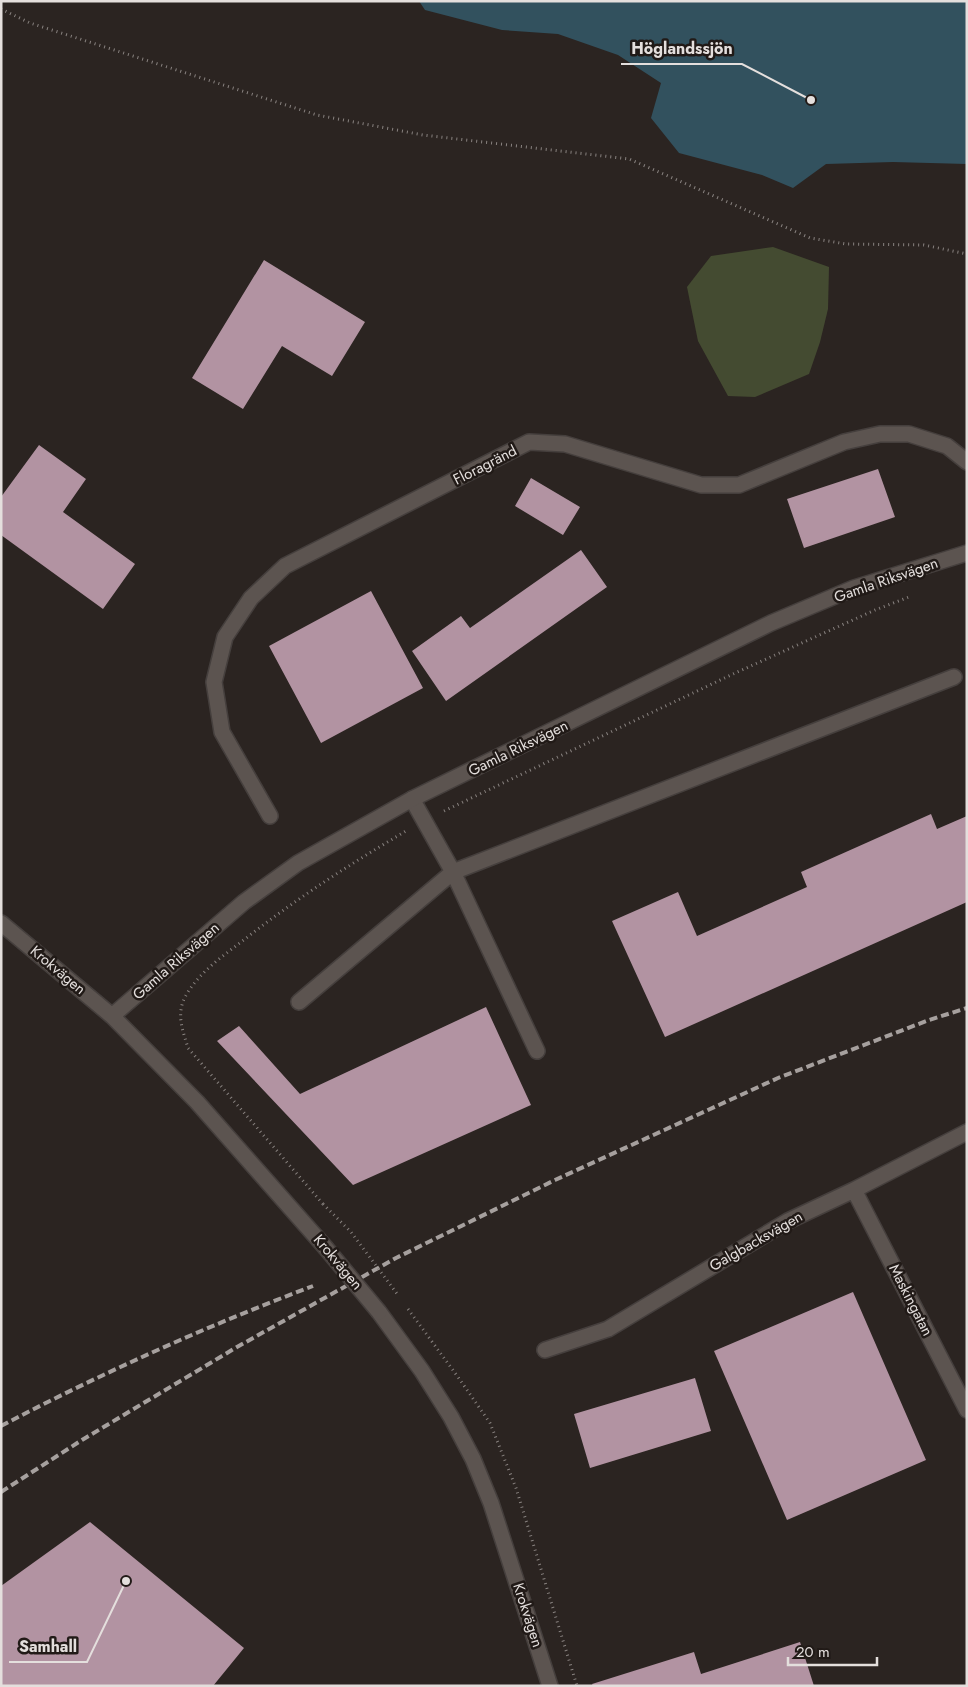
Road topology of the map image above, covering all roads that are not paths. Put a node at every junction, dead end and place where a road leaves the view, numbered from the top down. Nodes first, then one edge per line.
1 (967, 462) edge
2 (967, 553) edge
3 (954, 677) dead end
4 (412, 800) junction
5 (270, 816) dead end
6 (453, 872) junction
7 (1, 923) edge
8 (299, 1002) dead end
9 (112, 1016) junction
10 (537, 1052) dead end
11 (967, 1132) edge
12 (854, 1190) junction
13 (545, 1350) dead end
14 (967, 1410) edge
15 (550, 1686) edge

1 - 5 street, Floragränd
2 - 4 street, Gamla Riksvägen
3 - 6 street
4 - 6 street
4 - 9 street, Gamla Riksvägen
6 - 8 street
6 - 10 street
7 - 9 street, Krokvägen
9 - 15 street, Krokvägen, bridge
11 - 12 street, Galgbacksvägen
12 - 13 street, Galgbacksvägen
12 - 14 street, Maskingatan

